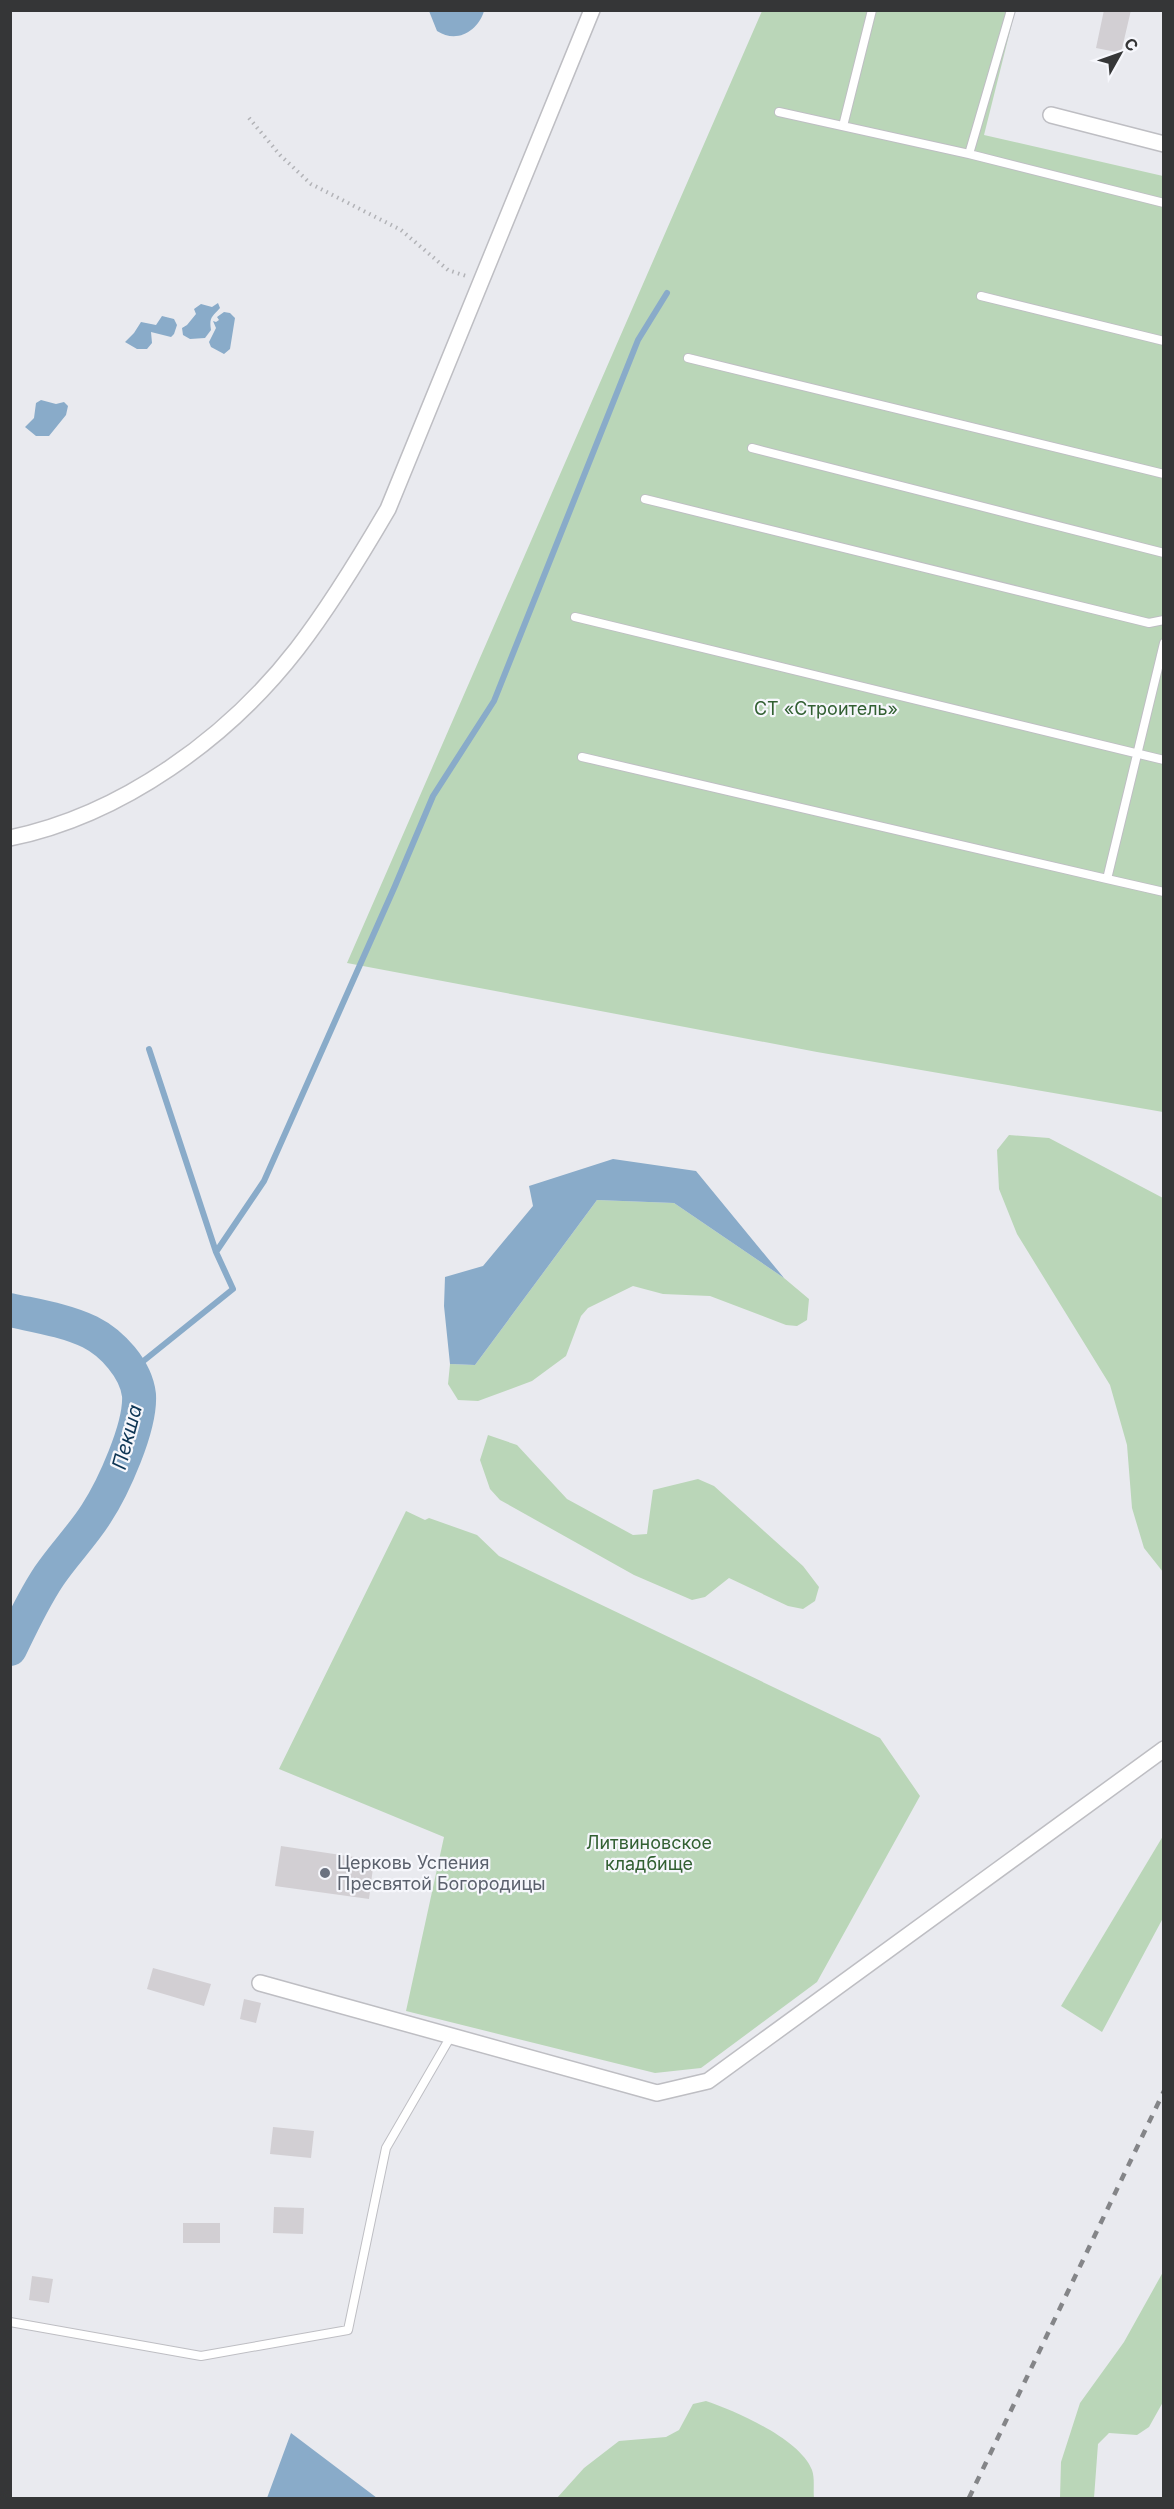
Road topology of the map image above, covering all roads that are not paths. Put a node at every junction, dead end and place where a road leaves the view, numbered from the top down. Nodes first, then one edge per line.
1 (592, 10) edge
2 (872, 10) edge
3 (1011, 10) edge
4 (779, 112) dead end
5 (1051, 115) dead end
6 (843, 126) junction
7 (1164, 144) edge
8 (969, 154) junction
9 (1164, 203) edge
10 (981, 296) dead end
11 (1164, 341) edge
12 (688, 358) dead end
13 (752, 448) dead end
14 (1164, 474) edge
15 (645, 499) dead end
16 (1164, 553) edge
17 (575, 617) dead end
18 (1164, 621) edge
19 (1164, 643) edge
20 (1137, 754) junction
21 (582, 757) dead end
22 (1164, 760) edge
23 (10, 838) edge
24 (1107, 879) junction
25 (1164, 892) edge
26 (1164, 1749) edge
27 (260, 1983) dead end
28 (451, 2036) junction
29 (10, 2322) edge

1 - 23 street
2 - 6 lane
3 - 8 lane
4 - 6 lane
5 - 7 street
6 - 8 lane
8 - 9 lane
10 - 11 lane
12 - 14 lane
13 - 16 lane
15 - 18 lane
17 - 20 lane
19 - 20 lane
20 - 22 lane
20 - 24 lane
21 - 24 lane
24 - 25 lane
26 - 28 street
27 - 28 street
28 - 29 lane

